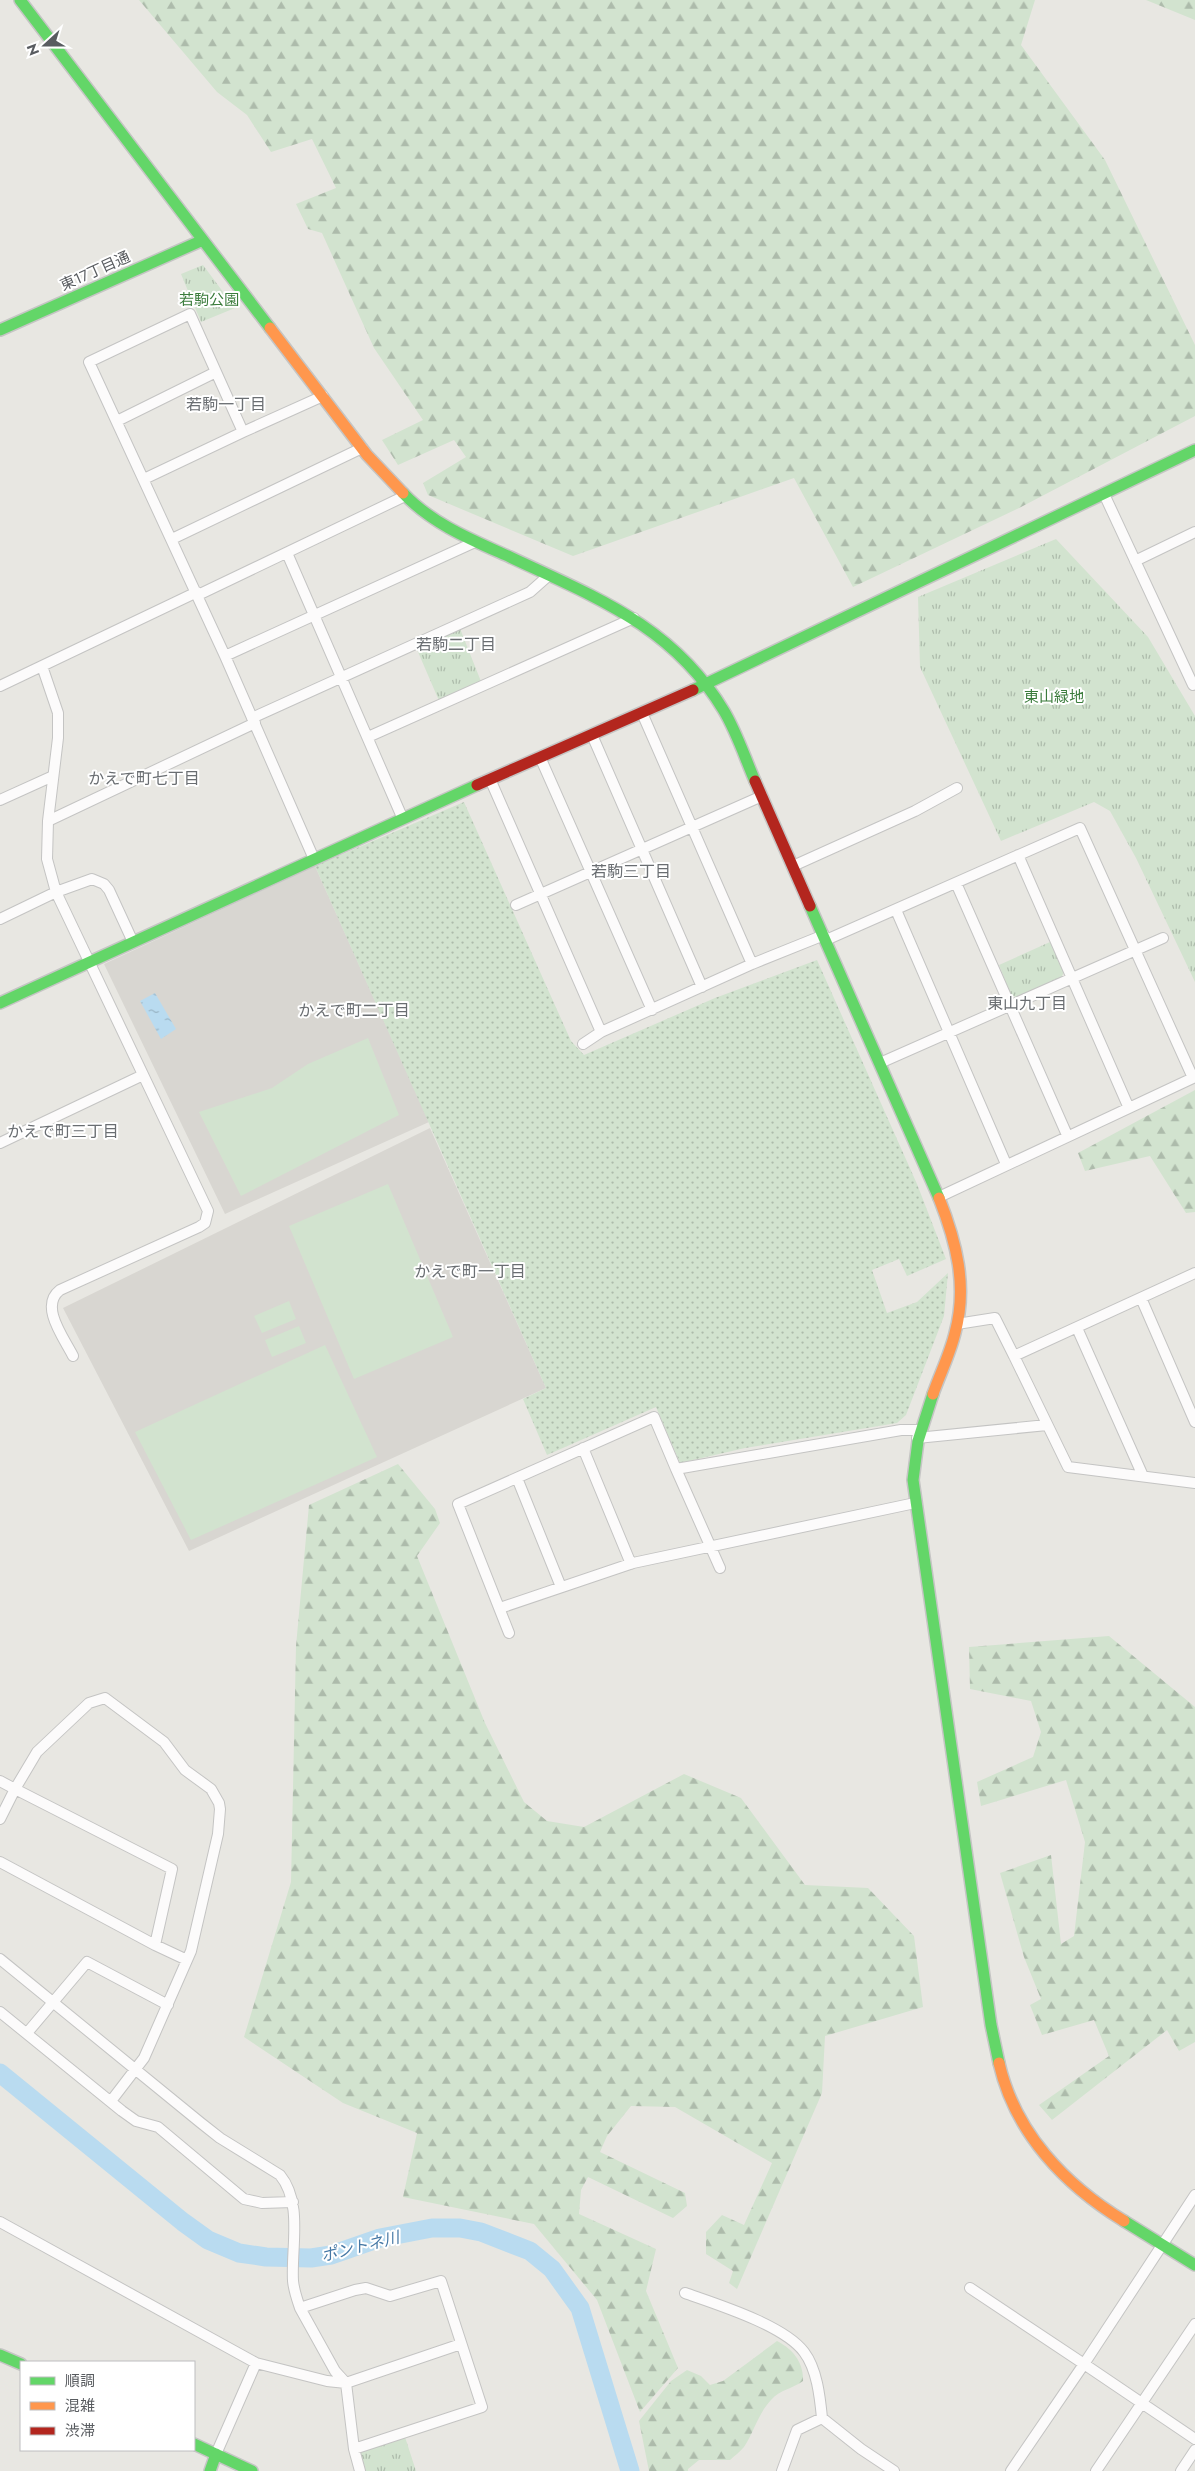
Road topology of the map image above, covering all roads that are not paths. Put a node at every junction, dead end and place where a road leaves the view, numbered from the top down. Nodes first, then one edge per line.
1 (20, 0) edge
2 (202, 240) junction
3 (0, 330) edge
4 (216, 372) junction
5 (323, 396) junction
6 (117, 421) junction
7 (244, 432) junction
8 (362, 448) junction
9 (1195, 450) edge
10 (144, 480) junction
11 (1104, 494) junction
12 (405, 496) junction
13 (1195, 532) edge
14 (172, 539) junction
15 (475, 542) junction
16 (287, 553) junction
17 (1135, 561) junction
18 (548, 576) junction
19 (197, 594) junction
20 (315, 615) junction
21 (634, 618) junction
22 (225, 656) junction
23 (42, 666) junction
24 (342, 677) junction
25 (706, 683) junction
26 (0, 686) edge
27 (1194, 687) edge
28 (642, 714) junction
29 (253, 720) junction
30 (592, 735) junction
31 (368, 737) junction
32 (540, 757) junction
33 (53, 776) junction
34 (490, 779) junction
35 (957, 788) dead end
36 (762, 796) junction
37 (0, 800) edge
38 (402, 818) junction
39 (48, 821) junction
40 (694, 826) junction
41 (642, 849) junction
42 (1018, 855) junction
43 (314, 859) junction
44 (793, 866) junction
45 (589, 872) junction
46 (956, 883) junction
47 (56, 892) junction
48 (540, 894) junction
49 (516, 905) dead end
50 (896, 910) junction
51 (0, 919) edge
52 (825, 938) junction
53 (1164, 938) dead end
54 (133, 942) junction
55 (1135, 951) junction
56 (89, 962) junction
57 (752, 964) junction
58 (1072, 979) junction
59 (702, 987) junction
60 (0, 1003) edge
61 (1010, 1006) junction
62 (652, 1010) junction
63 (601, 1032) junction
64 (948, 1033) junction
65 (583, 1044) dead end
66 (880, 1063) junction
67 (143, 1075) junction
68 (1194, 1078) edge
69 (1128, 1106) junction
70 (1067, 1135) junction
71 (0, 1143) edge
72 (1006, 1164) junction
73 (939, 1197) junction
74 (1195, 1273) edge
75 (1141, 1298) junction
76 (957, 1324) junction
77 (1077, 1328) junction
78 (73, 1356) dead end
79 (1014, 1356) junction
80 (1195, 1422) edge
81 (1047, 1425) junction
82 (918, 1434) junction
83 (584, 1448) junction
84 (676, 1469) junction
85 (1143, 1476) junction
86 (517, 1478) junction
87 (1195, 1483) edge
88 (915, 1503) junction
89 (710, 1547) junction
90 (630, 1564) junction
91 (720, 1568) dead end
92 (562, 1587) junction
93 (500, 1608) junction
94 (509, 1633) dead end
95 (0, 1781) edge
96 (15, 1789) junction
97 (0, 1819) edge
98 (0, 1862) edge
99 (155, 1945) junction
100 (0, 1959) edge
101 (187, 1960) junction
102 (52, 2001) junction
103 (168, 2005) junction
104 (0, 2012) edge
105 (27, 2033) junction
106 (137, 2069) junction
107 (111, 2102) junction
108 (1195, 2195) edge
109 (294, 2202) junction
110 (0, 2222) edge
111 (1163, 2245) junction
112 (1195, 2265) edge
113 (970, 2288) dead end
114 (685, 2293) dead end
115 (300, 2308) junction
116 (1195, 2324) edge
117 (461, 2344) junction
118 (0, 2355) edge
119 (256, 2363) junction
120 (20, 2364) edge
121 (1084, 2364) junction
122 (346, 2383) junction
123 (1142, 2404) junction
124 (822, 2418) junction
125 (1195, 2439) edge
126 (195, 2444) edge
127 (354, 2449) junction
128 (1195, 2450) edge
129 (216, 2454) junction
130 (210, 2471) edge
131 (252, 2471) edge
132 (360, 2471) edge
133 (782, 2471) edge
134 (894, 2471) edge
135 (1011, 2471) edge
136 (1096, 2471) edge
137 (1181, 2471) edge

1 - 2 main road
2 - 3 main road, 東17丁目通
2 - 5 main road
4 - 6 street
4 - 6 street
4 - 7 street
5 - 7 street
5 - 8 main road
6 - 10 street
7 - 10 street
8 - 12 main road
8 - 14 street
9 - 11 main road
10 - 14 street
11 - 17 street
11 - 25 main road
12 - 15 main road
12 - 16 street
13 - 17 street
14 - 19 street
15 - 18 main road
15 - 20 street
16 - 19 street
16 - 20 street
17 - 27 street
18 - 21 main road
18 - 24 street
19 - 22 street
19 - 23 street
20 - 22 street
20 - 24 street
21 - 25 main road
21 - 31 street
22 - 29 street
23 - 26 street
23 - 33 street
24 - 29 street
24 - 31 street
25 - 28 main road
25 - 36 main road
28 - 30 main road
28 - 40 street
29 - 39 street
29 - 43 street
30 - 32 main road
30 - 41 street
31 - 38 street
32 - 34 main road
32 - 45 street
33 - 37 street
33 - 39 street
34 - 38 main road
34 - 48 street
35 - 44 street
36 - 40 street
36 - 44 main road
38 - 43 main road
39 - 47 street
40 - 41 street
40 - 57 street
41 - 45 street
41 - 59 street
42 - 46 street
42 - 55 street
42 - 58 street
43 - 54 main road
44 - 52 main road
45 - 48 street
45 - 62 street
46 - 50 street
46 - 61 street
47 - 51 street
47 - 54 street
47 - 56 street
48 - 49 street
48 - 63 street
50 - 52 street
50 - 64 street
52 - 57 street
52 - 66 main road
53 - 55 street
54 - 56 main road
55 - 58 street
55 - 68 street
56 - 60 main road
56 - 67 street
57 - 59 street
58 - 61 street
58 - 69 street
59 - 62 street
61 - 64 street
61 - 70 street
62 - 63 street
63 - 65 street
64 - 66 street
64 - 72 street
66 - 73 main road
67 - 71 street
67 - 78 street
68 - 69 street
69 - 70 street
70 - 72 street
72 - 73 street
73 - 76 main road
74 - 75 street
75 - 77 street
75 - 80 street
76 - 79 street
76 - 82 main road
77 - 79 street
77 - 85 street
79 - 81 street
81 - 82 street
81 - 85 street
82 - 84 street
82 - 88 main road
83 - 84 street
83 - 86 street
83 - 90 street
84 - 89 street
85 - 87 street
86 - 92 street
86 - 93 street
88 - 89 street
88 - 111 main road
89 - 90 street
89 - 91 street
90 - 92 street
92 - 93 street
93 - 94 street
95 - 96 street
96 - 97 street
96 - 99 street
96 - 101 street
98 - 99 street
99 - 101 street
100 - 102 street
101 - 103 street
102 - 103 street
102 - 105 street
102 - 106 street
103 - 106 street
104 - 105 street
105 - 107 street
106 - 107 street
106 - 109 street
107 - 109 street
108 - 111 street
109 - 115 street
110 - 119 street
111 - 112 main road
111 - 121 street
113 - 121 street
114 - 124 street
115 - 117 street
115 - 122 street
116 - 123 street
117 - 122 street
117 - 127 street
118 - 120 main road
119 - 122 street
119 - 129 street
121 - 123 street
121 - 135 street
122 - 127 street
123 - 125 street
123 - 136 street
124 - 133 street
124 - 134 street
126 - 129 main road
127 - 132 street
128 - 137 street
129 - 130 main road
129 - 131 main road

